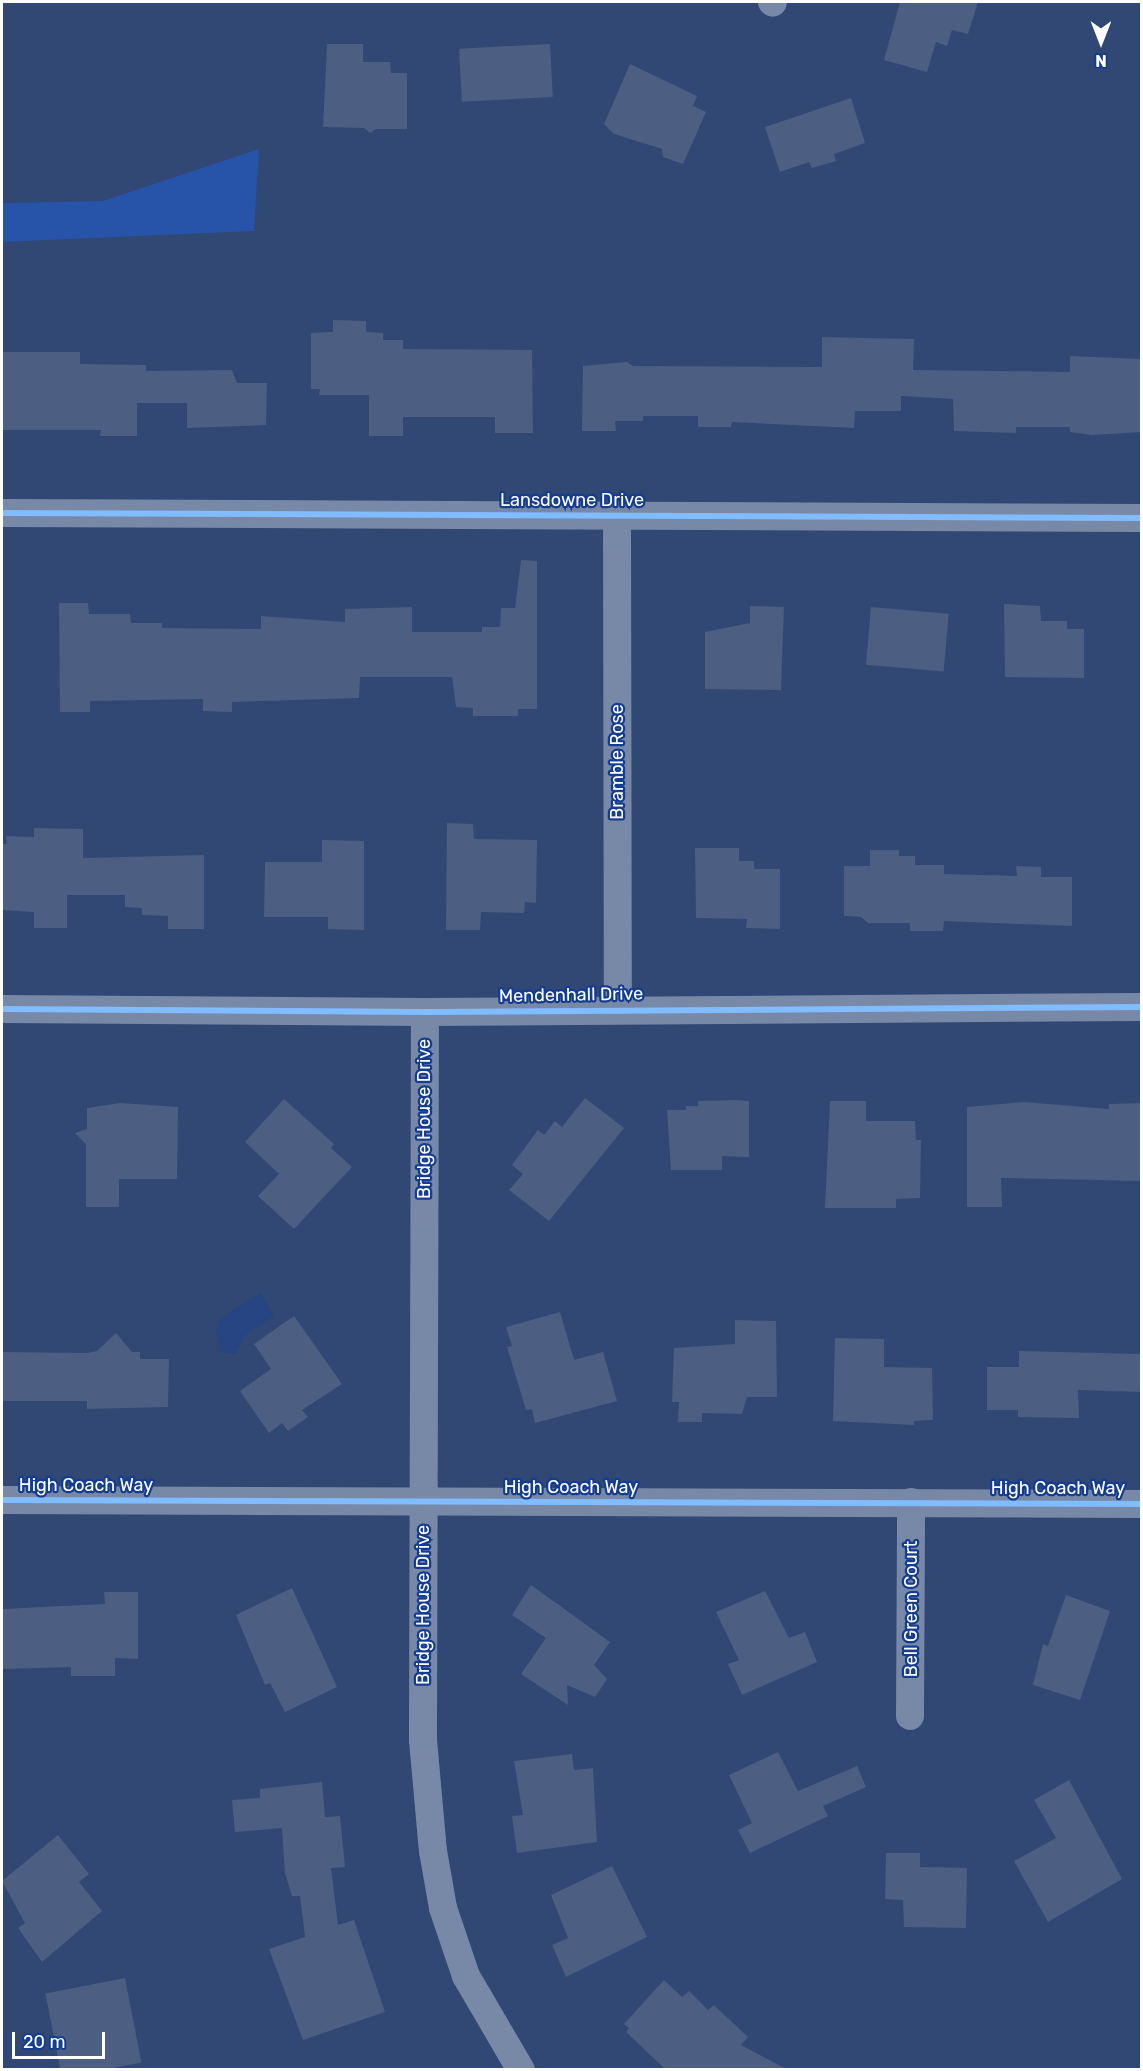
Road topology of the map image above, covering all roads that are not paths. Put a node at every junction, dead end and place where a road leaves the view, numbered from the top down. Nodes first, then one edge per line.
1 (2, 513) edge
2 (617, 515) junction
3 (1142, 518) edge
4 (1142, 1007) edge
5 (2, 1009) edge
6 (618, 1009) junction
7 (425, 1012) junction
8 (2, 1500) edge
9 (424, 1502) junction
10 (911, 1502) junction
11 (1142, 1504) edge
12 (910, 1716) dead end
13 (521, 2070) edge

1 - 2 street, Lansdowne Drive
2 - 3 street, Lansdowne Drive
2 - 6 street, Bramble Rose
4 - 6 street, Mendenhall Drive
5 - 7 street, Mendenhall Drive
6 - 7 street, Mendenhall Drive
7 - 9 street, Bridge House Drive
8 - 9 street, High Coach Way
9 - 10 street, High Coach Way
9 - 13 street, Bridge House Drive
10 - 11 street, High Coach Way
10 - 12 street, Bell Green Court

